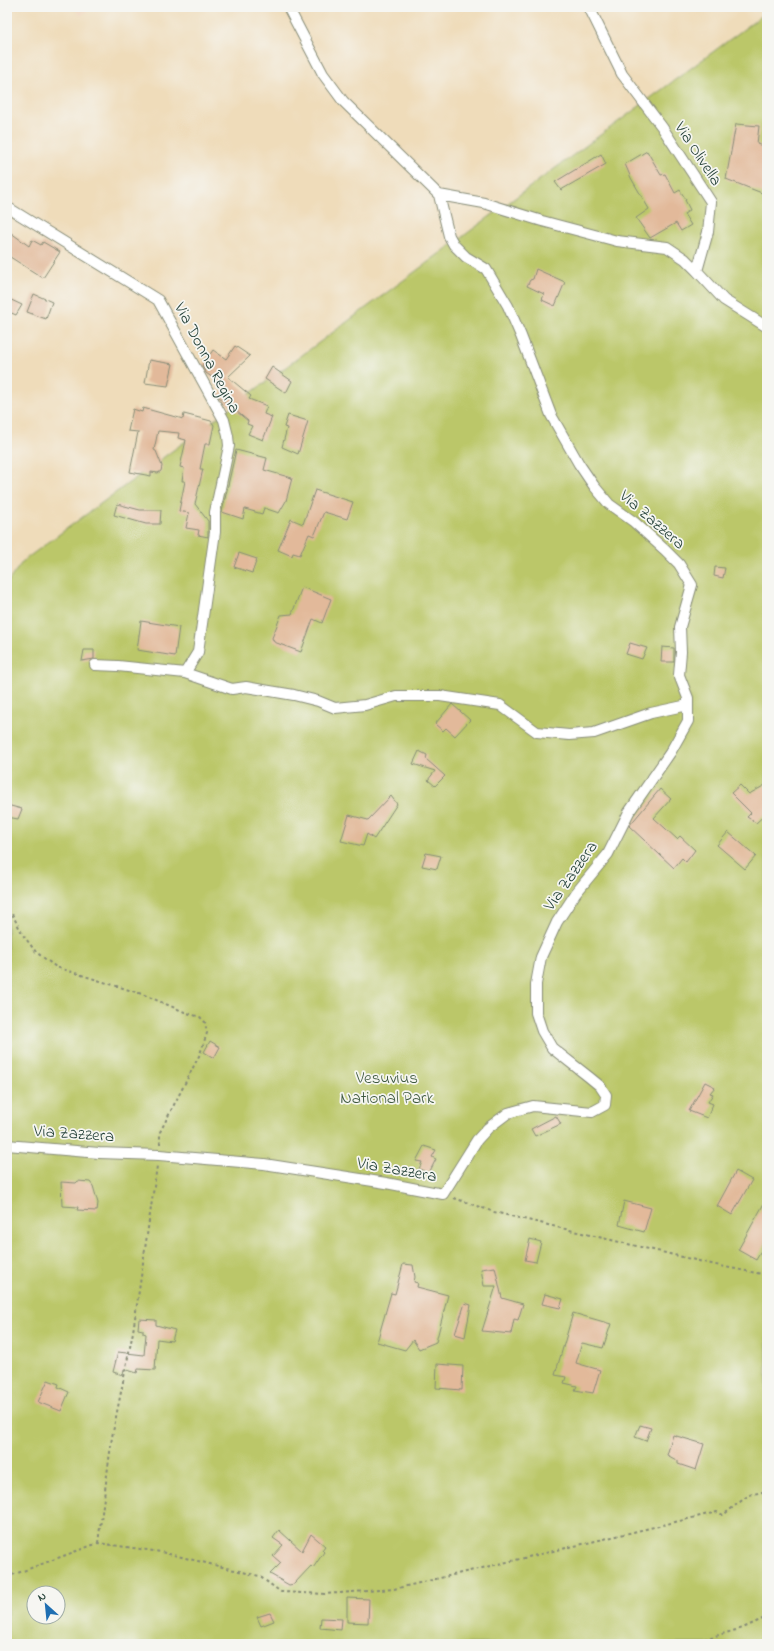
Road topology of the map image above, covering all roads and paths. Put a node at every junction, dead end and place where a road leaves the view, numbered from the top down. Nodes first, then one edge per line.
1 (288, 7) edge
2 (588, 7) edge
3 (439, 195) junction
4 (7, 207) edge
5 (697, 271) junction
6 (767, 327) edge
7 (95, 665) dead end
8 (185, 673) junction
9 (688, 705) junction
10 (7, 911) edge
11 (7, 1145) edge
12 (159, 1155) junction
13 (443, 1194) junction
14 (767, 1275) edge
15 (767, 1491) edge
16 (98, 1543) junction
17 (7, 1577) edge
18 (767, 1617) edge
19 (687, 1644) edge

1 - 3 street
2 - 5 street, Via Olivella
3 - 5 street
3 - 9 street, Via Zazzera
4 - 8 street, Via Donna Regina
5 - 6 street
7 - 8 street
8 - 9 street
9 - 13 street, Via Zazzera
10 - 12 path
11 - 12 street, Via Zazzera
12 - 13 street, Via Zazzera
12 - 16 path
13 - 14 path
15 - 16 path
16 - 17 path
18 - 19 path

